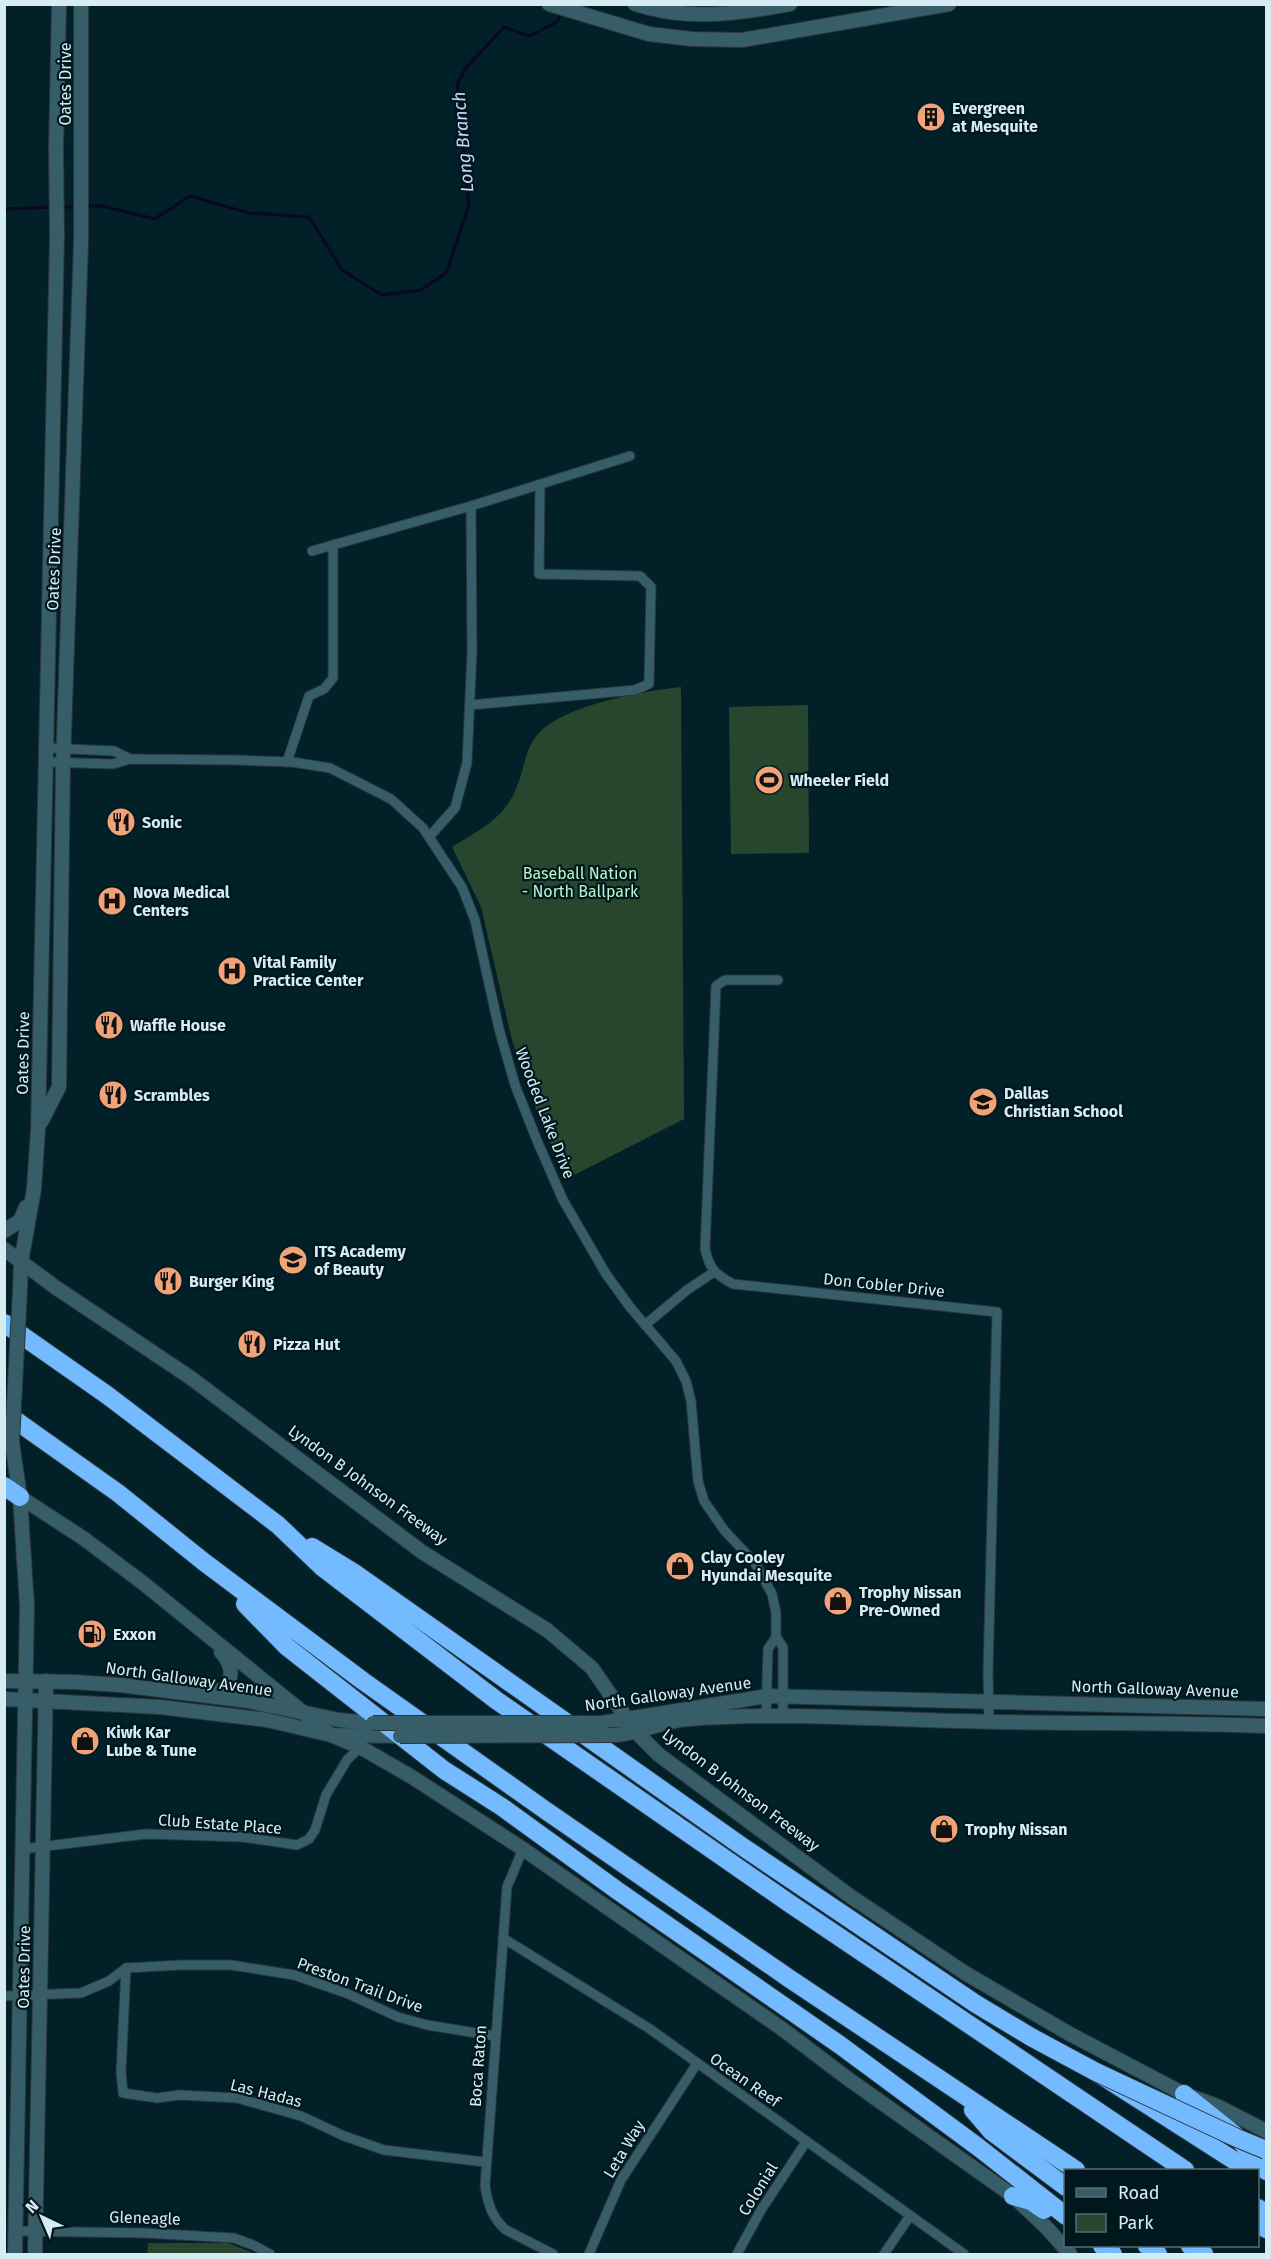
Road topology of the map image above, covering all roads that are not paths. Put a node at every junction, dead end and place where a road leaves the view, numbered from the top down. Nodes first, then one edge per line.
1 (59, 4) edge
2 (81, 4) edge
3 (549, 4) edge
4 (635, 4) edge
5 (790, 4) edge
6 (941, 5) edge
7 (58, 84) junction
8 (82, 87) junction
9 (56, 287) junction
10 (78, 289) junction
11 (630, 456) dead end
12 (540, 484) junction
13 (471, 506) junction
14 (333, 545) junction
15 (312, 551) dead end
16 (470, 705) junction
17 (46, 755) junction
18 (64, 756) junction
19 (287, 762) junction
20 (429, 837) junction
21 (42, 939) junction
22 (62, 940) junction
23 (778, 980) dead end
24 (38, 1130) junction
25 (34, 1189) junction
26 (4, 1232) edge
27 (4, 1249) edge
28 (21, 1262) junction
29 (714, 1272) junction
30 (4, 1323) edge
31 (645, 1326) junction
32 (4, 1413) edge
33 (4, 1486) edge
34 (20, 1497) junction
35 (278, 1525) junction
36 (204, 1562) junction
37 (206, 1634) junction
38 (776, 1637) junction
39 (4, 1681) edge
40 (26, 1681) junction
41 (46, 1681) junction
42 (194, 1695) junction
43 (767, 1696) junction
44 (783, 1698) junction
45 (4, 1699) edge
46 (26, 1699) junction
47 (45, 1701) junction
48 (989, 1701) junction
49 (1266, 1709) edge
50 (301, 1712) junction
51 (766, 1716) junction
52 (783, 1717) junction
53 (626, 1720) junction
54 (990, 1722) junction
55 (416, 1723) junction
56 (662, 1724) junction
57 (1266, 1726) edge
58 (636, 1732) junction
59 (390, 1734) junction
60 (331, 1735) junction
61 (360, 1747) junction
62 (659, 1755) junction
63 (382, 1760) junction
64 (44, 1845) junction
65 (22, 1849) junction
66 (523, 1849) junction
67 (503, 1938) junction
68 (126, 1968) junction
69 (11, 1996) edge
70 (39, 1996) junction
71 (495, 2036) junction
72 (696, 2065) junction
73 (1096, 2072) junction
74 (956, 2091) junction
75 (1184, 2094) junction
76 (1266, 2131) edge
77 (806, 2142) junction
78 (1266, 2150) edge
79 (485, 2162) junction
80 (1074, 2169) edge
81 (1184, 2169) edge
82 (1247, 2169) edge
83 (1266, 2171) edge
84 (1064, 2186) edge
85 (1013, 2196) junction
86 (1064, 2215) edge
87 (910, 2216) junction
88 (1064, 2224) edge
89 (36, 2230) junction
90 (15, 2231) junction
91 (15, 2254) edge
92 (35, 2254) edge
93 (270, 2254) edge
94 (553, 2254) edge
95 (589, 2254) edge
96 (737, 2254) edge
97 (884, 2254) edge
98 (964, 2254) edge
99 (1070, 2254) edge

1 - 7 main road, Oates Drive
2 - 8 main road, Oates Drive
3 - 6 main road
4 - 5 main road
7 - 8 main road
7 - 9 main road, Oates Drive
8 - 10 main road, Oates Drive
9 - 10 main road
9 - 17 main road, Oates Drive
10 - 18 main road, Oates Drive
11 - 12 street
12 - 13 street
12 - 16 street
13 - 14 street
13 - 16 street
14 - 15 street
14 - 19 street
16 - 20 street
17 - 18 street, Wooded Lake Drive
17 - 21 main road, Oates Drive
18 - 19 street, Wooded Lake Drive
18 - 22 main road, Oates Drive
19 - 20 street, Wooded Lake Drive
20 - 31 street, Wooded Lake Drive
21 - 22 main road
21 - 24 main road, Oates Drive
22 - 24 main road, Oates Drive
23 - 29 street
24 - 25 main road, Oates Drive
25 - 26 main road
25 - 28 main road, Oates Drive
27 - 28 main road, Lyndon B Johnson Freeway
28 - 34 main road, Oates Drive, bridge
28 - 53 main road, Lyndon B Johnson Freeway
29 - 31 street
29 - 48 street, Don Cobler Drive
30 - 35 highway
31 - 38 street, Wooded Lake Drive
32 - 36 highway
33 - 34 highway
34 - 37 main road
34 - 40 main road, Oates Drive
35 - 73 highway
35 - 81 highway
36 - 74 highway
36 - 86 highway
37 - 42 main road
37 - 50 main road
38 - 43 street, Wooded Lake Drive
38 - 44 street, Wooded Lake Drive
39 - 40 main road, North Galloway Avenue
40 - 41 main road, North Galloway Avenue
40 - 46 main road, Oates Drive
41 - 42 main road, North Galloway Avenue
41 - 47 main road, Oates Drive
42 - 50 main road, North Galloway Avenue
43 - 44 main road, North Galloway Avenue
43 - 51 street, Wooded Lake Drive
43 - 53 main road, North Galloway Avenue
44 - 48 main road, North Galloway Avenue
44 - 52 street, Wooded Lake Drive
45 - 46 main road, North Galloway Avenue
46 - 47 main road, North Galloway Avenue
46 - 65 main road, Oates Drive
47 - 60 main road, North Galloway Avenue
47 - 64 main road, Oates Drive
48 - 49 main road, North Galloway Avenue
48 - 54 street, Don Cobler Drive
50 - 55 main road, North Galloway Avenue, bridge
50 - 60 main road
51 - 52 main road, North Galloway Avenue
51 - 56 main road, North Galloway Avenue
52 - 54 main road, North Galloway Avenue
53 - 55 main road, North Galloway Avenue, bridge
53 - 58 main road, Lyndon B Johnson Freeway
54 - 57 main road, North Galloway Avenue
55 - 59 main road, bridge
56 - 58 main road, North Galloway Avenue
56 - 62 main road
58 - 59 main road, North Galloway Avenue, bridge
58 - 62 main road, Lyndon B Johnson Freeway
59 - 60 main road, North Galloway Avenue
59 - 63 main road
60 - 61 main road
61 - 63 main road
61 - 64 street, Club Estate Place
62 - 75 main road, Lyndon B Johnson Freeway
63 - 66 main road
64 - 65 street, Club Estate Place
64 - 70 main road, Oates Drive
65 - 69 main road, Oates Drive
66 - 67 street, Boca Raton
66 - 85 main road
67 - 71 street, Boca Raton
67 - 72 street, Ocean Reef
68 - 70 street
68 - 71 street, Preston Trail Drive
68 - 79 street, Las Hadas
69 - 70 street
69 - 90 main road, Oates Drive
70 - 89 main road, Oates Drive
71 - 79 street, Boca Raton
72 - 77 street, Ocean Reef
72 - 95 street, Leta Way
73 - 78 highway, bridge
73 - 82 highway, bridge
74 - 80 highway
74 - 84 highway
75 - 76 main road, Lyndon B Johnson Freeway
75 - 83 highway
77 - 87 street, Ocean Reef
77 - 96 street, Colonial
79 - 94 street, Boca Raton
85 - 88 highway
85 - 99 main road
87 - 97 street
87 - 98 street, Ocean Reef
89 - 90 street, Gleneagle
89 - 92 main road, Oates Drive
89 - 93 street, Gleneagle
90 - 91 main road, Oates Drive

